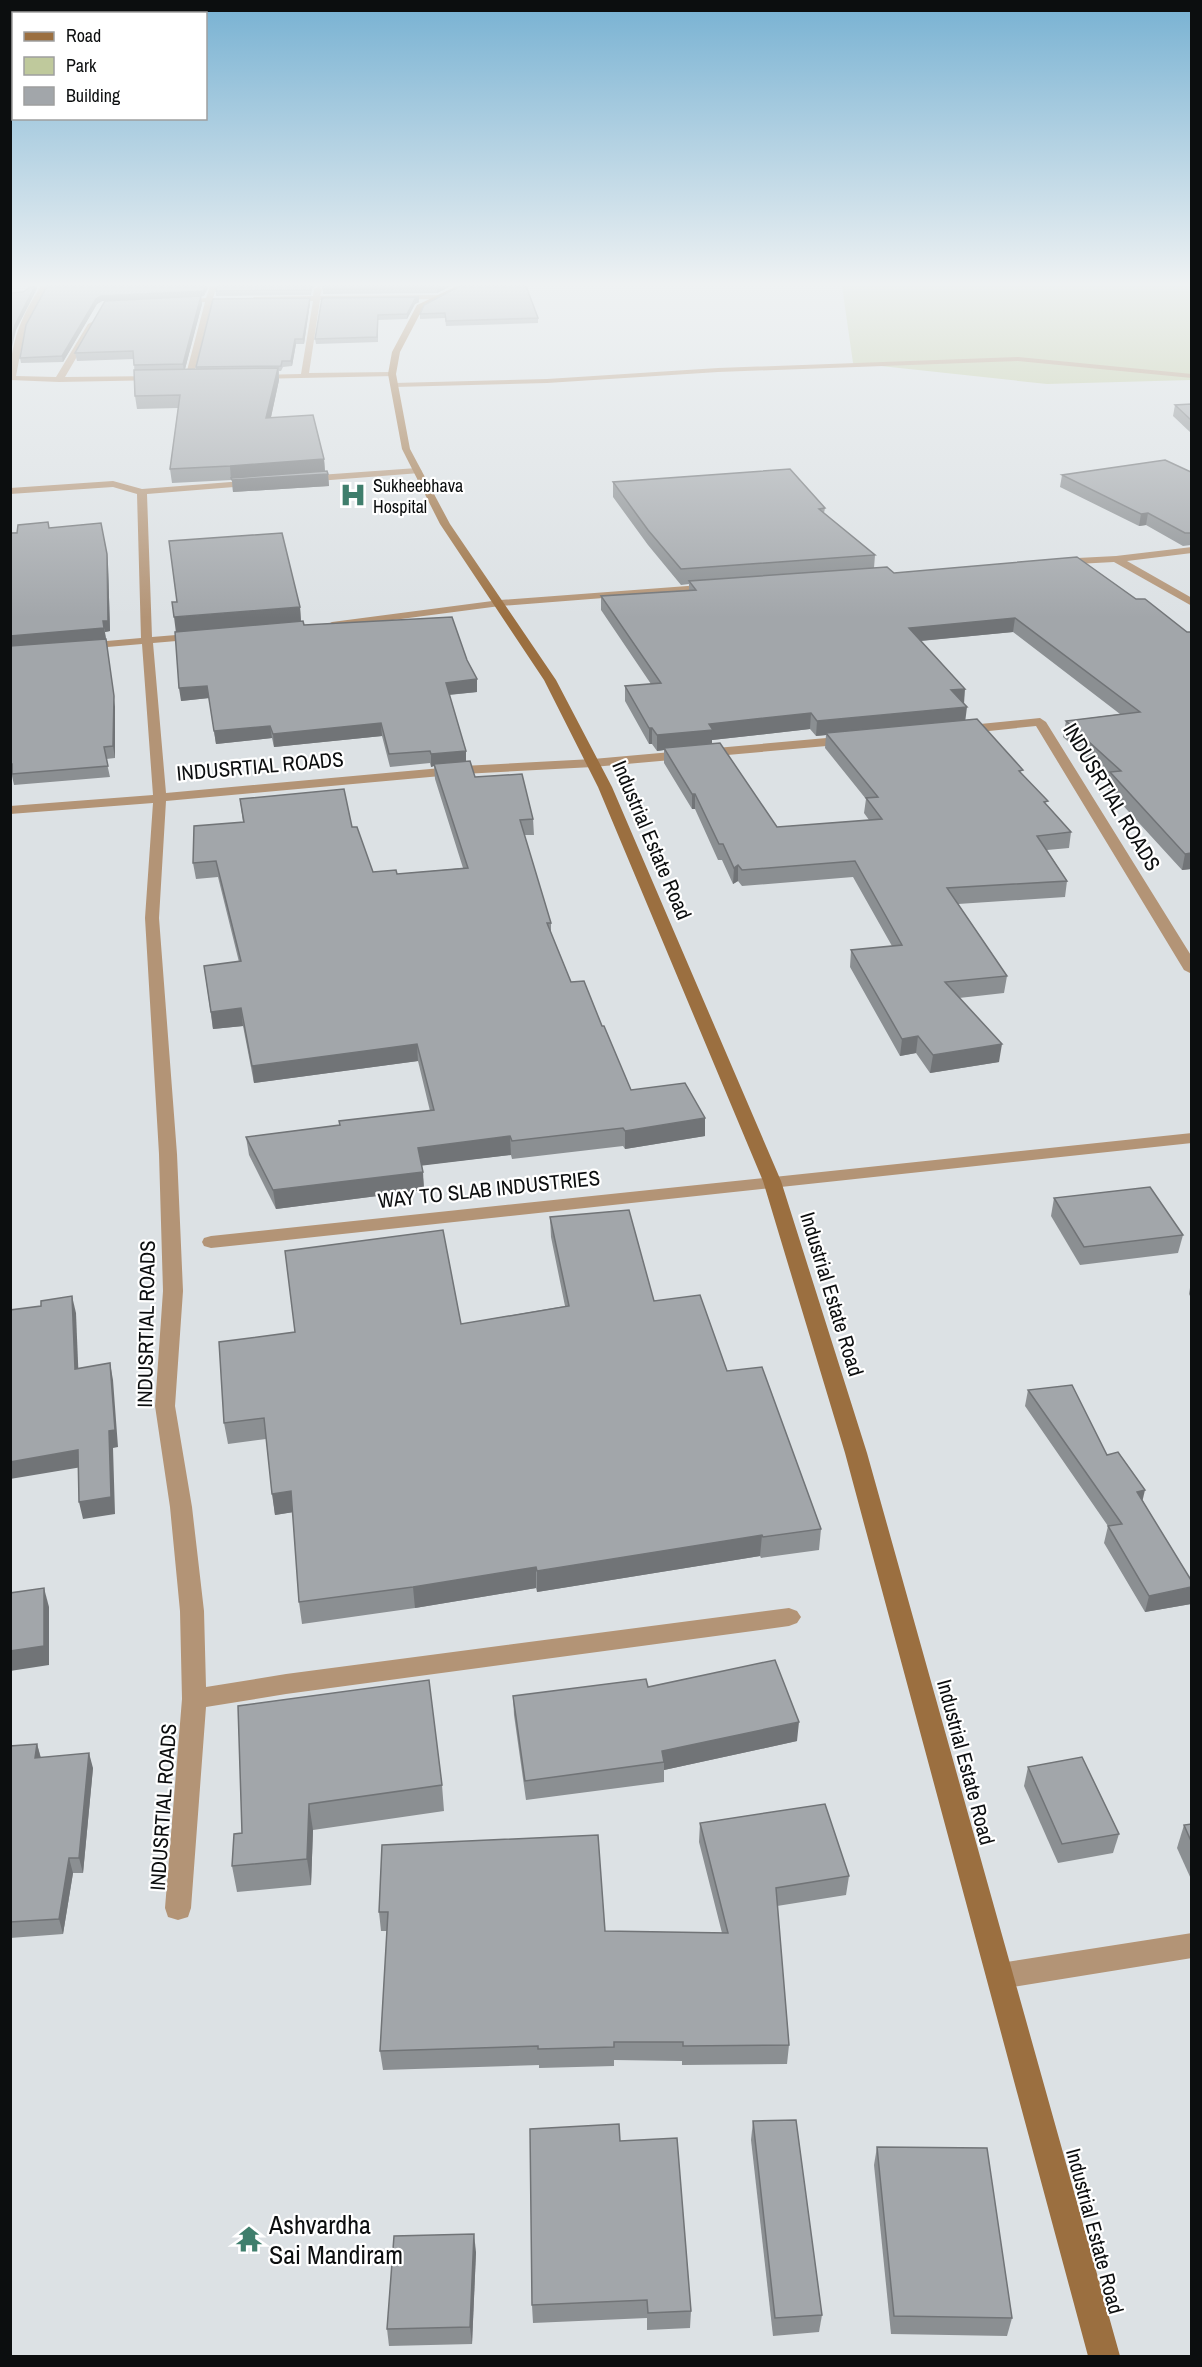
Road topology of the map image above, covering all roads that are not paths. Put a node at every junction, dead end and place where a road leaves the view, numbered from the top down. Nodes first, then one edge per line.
1 (396, 396) edge
2 (417, 471) junction
3 (297, 480) edge
4 (274, 482) edge
5 (10, 491) edge
6 (142, 492) junction
7 (1191, 550) edge
8 (1116, 558) junction
9 (1045, 563) edge
10 (725, 586) edge
11 (500, 603) junction
12 (1191, 603) edge
13 (315, 627) edge
14 (214, 635) edge
15 (147, 641) junction
16 (68, 647) edge
17 (946, 731) edge
18 (864, 738) edge
19 (593, 763) junction
20 (160, 798) junction
21 (10, 810) edge
22 (1191, 970) edge
23 (1191, 1138) edge
24 (772, 1181) junction
25 (212, 1242) dead end
26 (789, 1617) dead end
27 (194, 1699) junction
28 (178, 1908) dead end
29 (1191, 1945) edge
30 (1000, 1976) junction
31 (1104, 2356) edge

1 - 2 main road, Industrial Estate Road
2 - 3 street
2 - 11 main road, Industrial Estate Road
4 - 6 street
5 - 6 street
6 - 15 street
7 - 8 street
8 - 9 street
8 - 12 street
10 - 11 street
11 - 13 street
11 - 19 main road, Industrial Estate Road
14 - 15 street
15 - 16 street
15 - 20 street
17 - 22 street, INDUSRTIAL ROADS
18 - 19 street, INDUSRTIAL ROADS
19 - 20 street, INDUSRTIAL ROADS
19 - 24 main road, Industrial Estate Road
20 - 21 street
20 - 27 street, INDUSRTIAL ROADS
23 - 24 street, WAY TO SLAB INDUSTRIES
24 - 25 street, WAY TO SLAB INDUSTRIES
24 - 30 main road, Industrial Estate Road
26 - 27 street
27 - 28 street, INDUSRTIAL ROADS
29 - 30 street
30 - 31 main road, Industrial Estate Road

